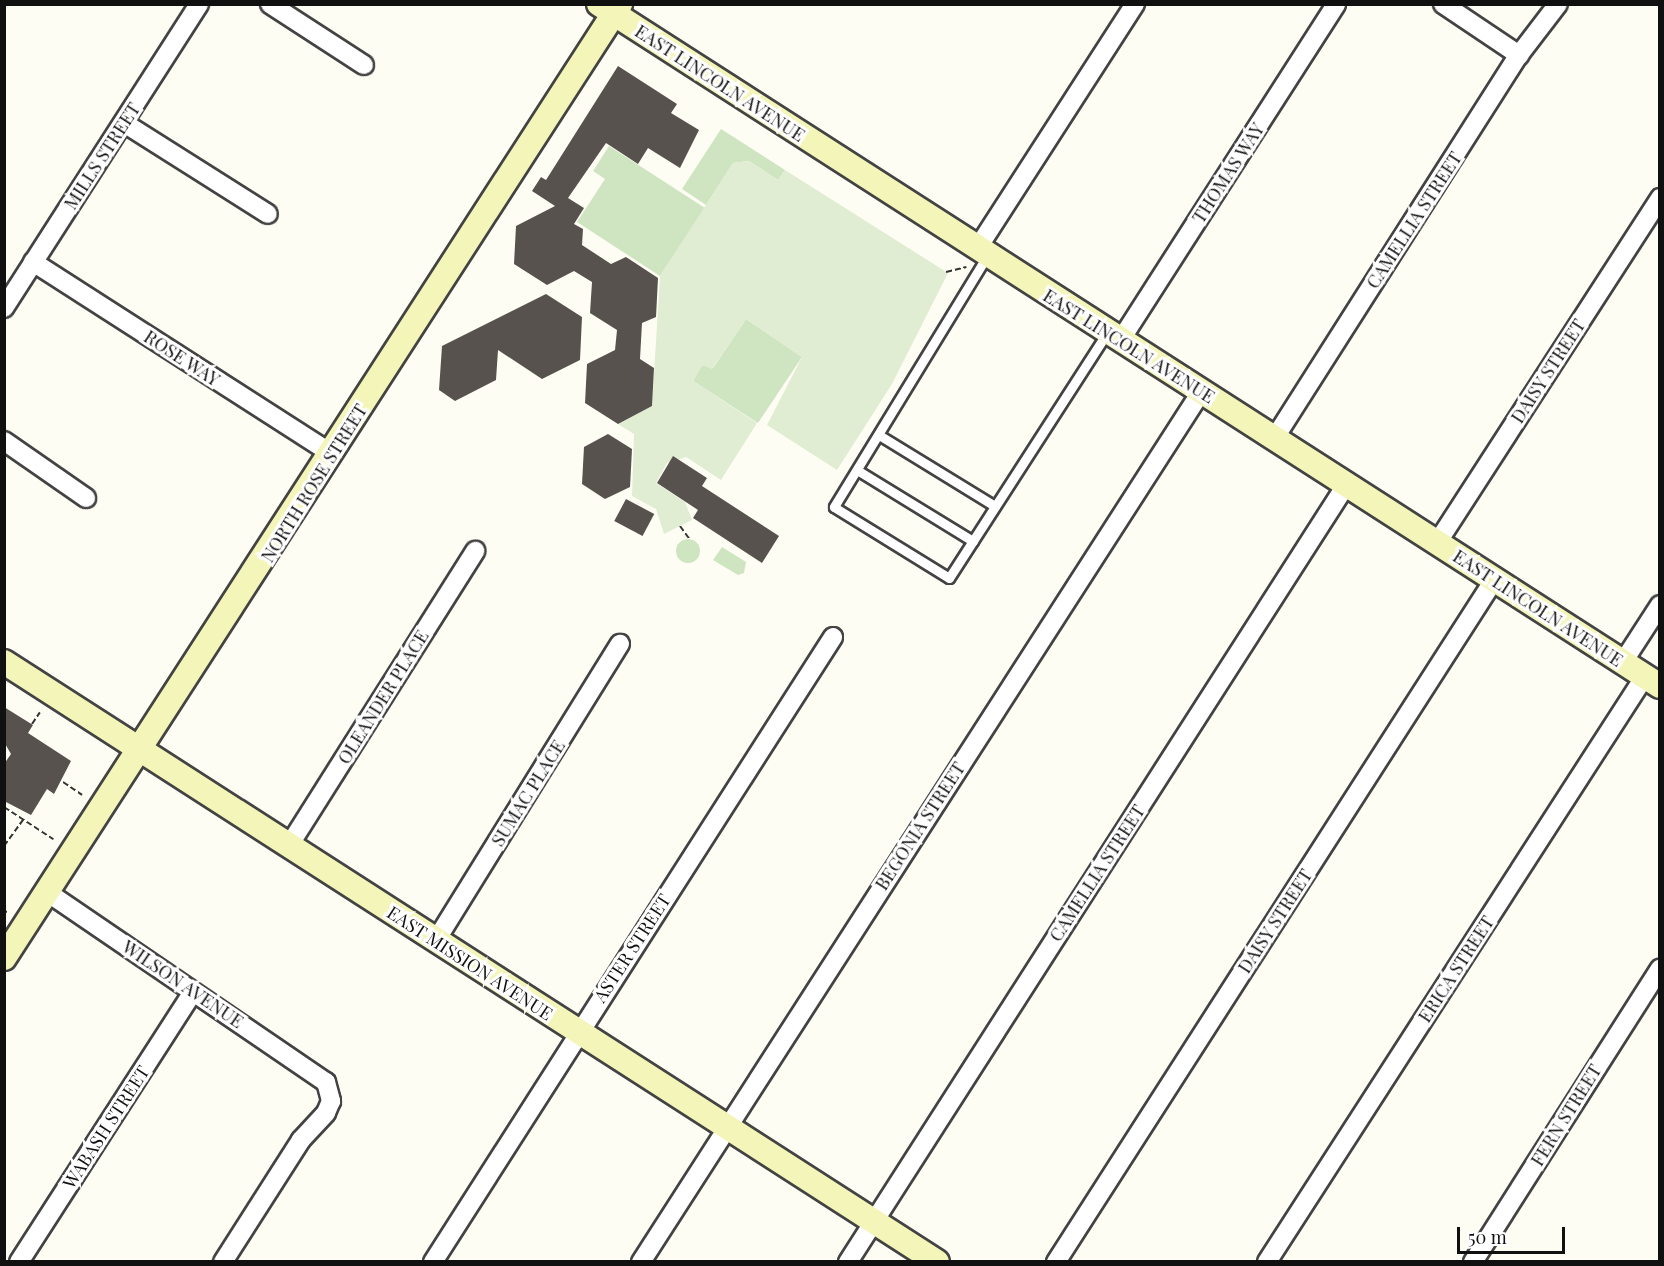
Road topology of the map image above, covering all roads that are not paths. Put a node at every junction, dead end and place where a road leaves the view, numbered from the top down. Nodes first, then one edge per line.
1 (199, 4) edge
2 (270, 4) edge
3 (1135, 4) edge
4 (1336, 4) edge
5 (1443, 4) edge
6 (1558, 4) edge
7 (611, 8) edge
8 (1519, 55) junction
9 (364, 65) dead end
10 (124, 123) junction
11 (1659, 198) edge
12 (268, 214) dead end
13 (977, 257) junction
14 (33, 262) junction
15 (4, 308) edge
16 (1114, 337) junction
17 (1201, 392) junction
18 (879, 435) junction
19 (1274, 439) junction
20 (4, 441) edge
21 (332, 454) junction
22 (857, 470) junction
23 (1346, 485) junction
24 (86, 498) dead end
25 (995, 506) junction
26 (973, 541) junction
27 (1437, 543) junction
28 (475, 551) dead end
29 (1494, 580) junction
30 (1659, 605) edge
31 (833, 637) dead end
32 (620, 644) dead end
33 (4, 662) edge
34 (1623, 662) junction
35 (1652, 681) edge
36 (141, 749) junction
37 (290, 844) junction
38 (47, 892) junction
39 (435, 942) junction
40 (4, 958) edge
41 (1659, 969) edge
42 (194, 992) junction
43 (578, 1032) junction
44 (725, 1128) junction
45 (874, 1221) junction
46 (20, 1262) edge
47 (223, 1262) edge
48 (433, 1262) edge
49 (641, 1262) edge
50 (848, 1262) edge
51 (937, 1262) edge
52 (1056, 1262) edge
53 (1267, 1262) edge
54 (1473, 1262) edge

1 - 10 street, MILLS STREET
2 - 9 street
3 - 13 street
4 - 16 street, THOMAS WAY
5 - 8 street
6 - 8 street, CAMELLIA STREET
7 - 13 main road, EAST LINCOLN AVENUE
7 - 21 main road, NORTH ROSE STREET
8 - 19 street, CAMELLIA STREET
10 - 12 street
10 - 14 street, MILLS STREET
11 - 27 street, DAISY STREET
13 - 16 main road, EAST LINCOLN AVENUE
13 - 18 lane
14 - 15 street, MILLS STREET
14 - 21 street, ROSE WAY
16 - 17 main road, EAST LINCOLN AVENUE
16 - 25 lane
17 - 19 main road, EAST LINCOLN AVENUE
17 - 44 street, BEGONIA STREET
18 - 22 lane
18 - 25 lane
19 - 23 main road, EAST LINCOLN AVENUE
20 - 24 street
21 - 36 main road, NORTH ROSE STREET
22 - 26 lane
22 - 26 lane
23 - 27 main road, EAST LINCOLN AVENUE
23 - 45 street, CAMELLIA STREET
25 - 26 lane
27 - 29 main road, EAST LINCOLN AVENUE
28 - 37 street, OLEANDER PLACE
29 - 34 main road, EAST LINCOLN AVENUE
29 - 52 street, DAISY STREET
30 - 34 street
31 - 43 street, ASTER STREET
32 - 39 street, SUMAC PLACE
33 - 36 main road, EAST MISSION AVENUE
34 - 35 main road, EAST LINCOLN AVENUE
35 - 53 street, ERICA STREET
36 - 37 main road, EAST MISSION AVENUE
36 - 38 main road, NORTH ROSE STREET
37 - 39 main road, EAST MISSION AVENUE
38 - 40 main road, NORTH ROSE STREET
38 - 42 street, WILSON AVENUE
39 - 43 main road, EAST MISSION AVENUE
41 - 54 street, FERN STREET
42 - 46 street, WABASH STREET
42 - 47 street, WILSON AVENUE
43 - 44 main road, EAST MISSION AVENUE
43 - 48 street, ASTER STREET
44 - 45 main road, EAST MISSION AVENUE
44 - 49 street, BEGONIA STREET
45 - 50 street, CAMELLIA STREET
45 - 51 main road, EAST MISSION AVENUE

